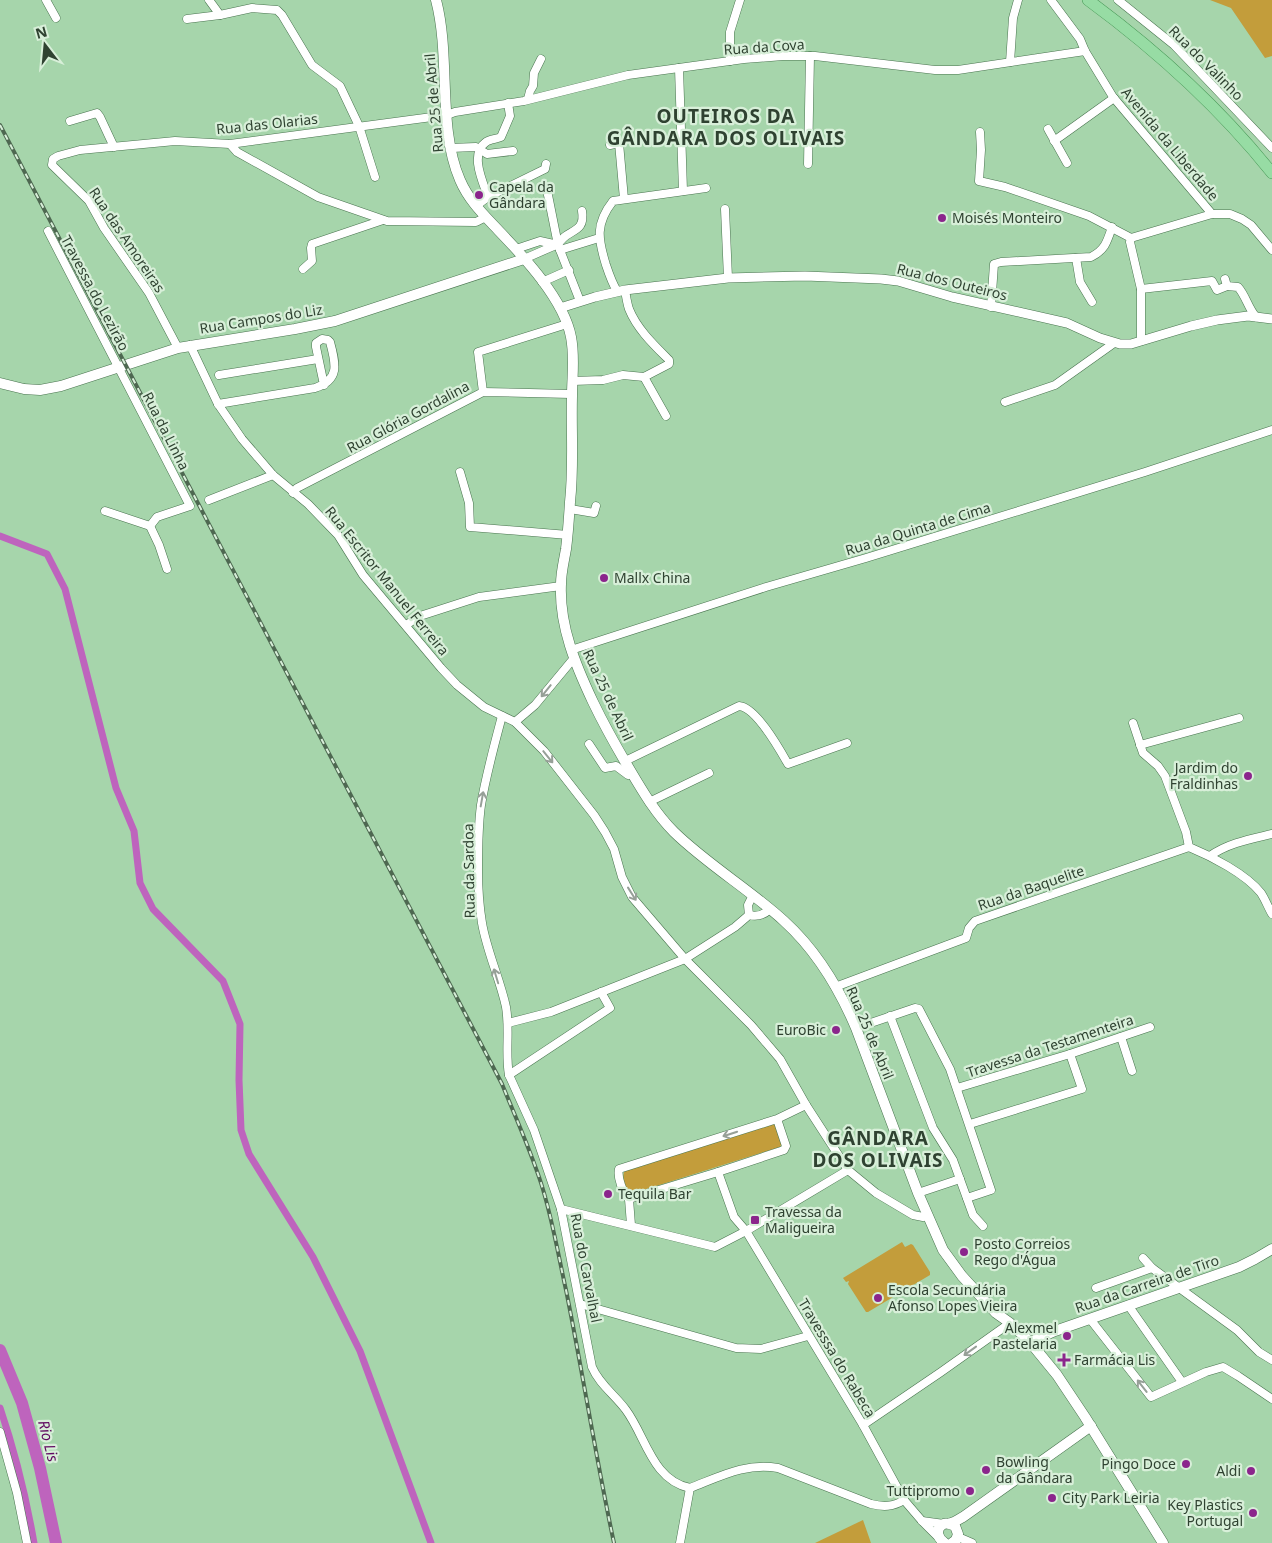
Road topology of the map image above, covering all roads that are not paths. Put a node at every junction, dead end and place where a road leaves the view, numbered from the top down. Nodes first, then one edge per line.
1 (46, 0) edge
2 (209, 0) edge
3 (277, 0) edge
4 (436, 0) edge
5 (740, 0) edge
6 (1018, 0) edge
7 (1051, 0) edge
8 (1088, 0) edge
9 (1118, 0) edge
10 (277, 10) junction
11 (220, 14) junction
12 (56, 18) dead end
13 (187, 19) dead end
14 (1085, 51) junction
15 (810, 56) junction
16 (541, 59) dead end
17 (730, 61) junction
18 (1010, 62) junction
19 (679, 68) junction
20 (1114, 98) junction
21 (528, 99) junction
22 (508, 103) junction
23 (447, 115) junction
24 (70, 122) dead end
25 (359, 126) junction
26 (1048, 129) dead end
27 (980, 132) dead end
28 (1054, 141) junction
29 (230, 144) junction
30 (610, 145) dead end
31 (114, 147) junction
32 (450, 148) junction
33 (1272, 148) edge
34 (90, 149) joint
35 (480, 150) junction
36 (513, 151) dead end
37 (1067, 163) dead end
38 (546, 164) dead end
39 (808, 164) dead end
40 (1272, 173) edge
41 (375, 177) dead end
42 (706, 188) dead end
43 (547, 190) dead end
44 (683, 191) junction
45 (488, 197) junction
46 (624, 199) junction
47 (476, 206) junction
48 (725, 209) dead end
49 (582, 211) dead end
50 (1212, 214) junction
51 (486, 217) junction
52 (382, 220) junction
53 (1112, 227) junction
54 (48, 231) dead end
55 (599, 238) junction
56 (1131, 238) junction
57 (559, 247) junction
58 (516, 248) junction
59 (1272, 250) edge
60 (1076, 258) junction
61 (524, 259) junction
62 (303, 269) dead end
63 (569, 270) junction
64 (728, 278) junction
65 (542, 282) junction
66 (1141, 289) junction
67 (621, 290) junction
68 (580, 301) junction
69 (1092, 302) dead end
70 (991, 307) junction
71 (560, 308) junction
72 (1256, 317) junction
73 (1272, 319) edge
74 (567, 324) junction
75 (1141, 341) junction
76 (1114, 343) junction
77 (190, 345) junction
78 (178, 348) junction
79 (318, 359) junction
80 (120, 368) junction
81 (219, 375) dead end
82 (644, 377) junction
83 (572, 381) junction
84 (0, 383) edge
85 (324, 385) junction
86 (483, 392) junction
87 (572, 394) junction
88 (1004, 402) dead end
89 (218, 404) junction
90 (666, 416) dead end
91 (1272, 430) edge
92 (460, 472) dead end
93 (273, 475) junction
94 (293, 493) junction
95 (209, 500) dead end
96 (596, 506) dead end
97 (570, 509) junction
98 (105, 511) dead end
99 (150, 526) junction
100 (568, 535) junction
101 (167, 569) dead end
102 (561, 586) junction
103 (406, 626) junction
104 (573, 654) junction
105 (502, 716) junction
106 (1238, 718) dead end
107 (515, 722) junction
108 (1133, 723) dead end
109 (847, 743) dead end
110 (590, 744) dead end
111 (1140, 745) junction
112 (625, 761) junction
113 (709, 772) dead end
114 (632, 774) junction
115 (649, 802) junction
116 (1272, 834) edge
117 (1189, 847) junction
118 (1210, 856) junction
119 (753, 895) junction
120 (770, 909) junction
121 (1272, 914) edge
122 (749, 915) junction
123 (685, 959) junction
124 (835, 986) junction
125 (601, 992) junction
126 (890, 1016) junction
127 (508, 1023) junction
128 (1150, 1027) dead end
129 (856, 1028) junction
130 (1121, 1037) junction
131 (1070, 1054) junction
132 (1132, 1071) dead end
133 (509, 1075) junction
134 (957, 1088) junction
135 (806, 1105) junction
136 (777, 1119) junction
137 (970, 1124) junction
138 (848, 1170) junction
139 (718, 1172) junction
140 (960, 1179) junction
141 (918, 1193) junction
142 (967, 1198) junction
143 (629, 1199) junction
144 (561, 1209) junction
145 (927, 1216) junction
146 (631, 1226) junction
147 (983, 1226) dead end
148 (746, 1231) junction
149 (1272, 1249) edge
150 (1143, 1258) dead end
151 (1152, 1268) junction
152 (1096, 1288) dead end
153 (1179, 1288) junction
154 (580, 1304) junction
155 (1128, 1306) junction
156 (1090, 1319) junction
157 (1010, 1323) junction
158 (808, 1336) junction
159 (1030, 1342) junction
160 (1272, 1360) edge
161 (1182, 1382) junction
162 (1272, 1399) edge
163 (863, 1426) junction
164 (1091, 1426) junction
165 (0, 1432) edge
166 (690, 1488) junction
167 (904, 1500) junction
168 (922, 1521) junction
169 (952, 1531) edge
170 (941, 1541) edge
171 (27, 1543) edge
172 (680, 1543) edge
173 (972, 1543) edge
174 (1163, 1543) edge

1 - 12 street
2 - 11 street
3 - 10 street
4 - 23 main road, Rua 25 de Abril
5 - 17 street
6 - 18 street
7 - 14 street, Avenida da Liberdade
8 - 40 main road
9 - 33 street, Rua do Valinho
10 - 11 street
10 - 25 street
11 - 13 street
14 - 18 street, Rua da Cova
14 - 20 street, Avenida da Liberdade
15 - 17 street, Rua da Cova
15 - 18 street, Rua da Cova
15 - 39 street
16 - 21 street
17 - 19 street, Rua da Cova
19 - 21 street, Rua da Cova
19 - 44 street
20 - 28 street
20 - 50 street, Avenida da Liberdade
21 - 22 street, Rua da Cova
22 - 23 street, Rua da Cova
22 - 35 street
23 - 25 street, Rua das Olarias
23 - 32 main road, Rua 25 de Abril
24 - 31 street
25 - 29 street, Rua das Olarias
25 - 41 street
26 - 28 street
27 - 53 street
28 - 37 street
29 - 31 street, Rua das Olarias
29 - 52 street
30 - 46 street
31 - 34 street, Rua das Olarias
32 - 35 street
32 - 47 main road, Rua 25 de Abril
34 - 78 street, Rua das Amoreiras
35 - 36 street
35 - 45 street
38 - 45 street
42 - 44 street
43 - 57 street
44 - 46 street
45 - 47 street
46 - 55 street
47 - 51 main road, Rua 25 de Abril
48 - 64 street
49 - 57 street
50 - 56 street
50 - 59 street, Avenida da Liberdade
51 - 52 street
51 - 58 main road, Rua 25 de Abril
52 - 62 street
53 - 56 street
53 - 60 street
54 - 80 street, Travessa do Lezirão
55 - 57 street
55 - 67 street
56 - 66 street
57 - 58 street
57 - 61 street
57 - 63 street
58 - 61 main road, Rua 25 de Abril
60 - 69 street
60 - 70 street
61 - 65 main road, Rua 25 de Abril
61 - 77 main road, Rua Campos do Liz
63 - 65 street
63 - 68 street
64 - 67 street, Rua dos Outeiros
64 - 70 street, Rua dos Outeiros
65 - 71 main road, Rua 25 de Abril
66 - 72 street
66 - 75 street
67 - 68 street, Rua dos Outeiros
67 - 82 street
68 - 71 street, Rua dos Outeiros
70 - 76 street, Rua dos Outeiros
71 - 74 main road, Rua 25 de Abril
72 - 73 street, Rua dos Outeiros
72 - 75 street, Rua dos Outeiros
74 - 83 main road, Rua 25 de Abril
74 - 86 street
75 - 76 street, Rua dos Outeiros
76 - 88 street
77 - 78 main road, Rua Campos do Liz
77 - 89 street, Rua Escritor Manuel Ferreira
78 - 80 main road, Rua Campos do Liz
79 - 81 street
79 - 85 street
79 - 85 street
80 - 84 main road, Rua Campos do Liz
80 - 99 street, Rua da Linha
82 - 83 street
82 - 90 street
83 - 87 main road, Rua 25 de Abril
85 - 89 street
86 - 87 street, Rua Glória Gordalina
86 - 94 street, Rua Glória Gordalina
87 - 97 main road, Rua 25 de Abril
89 - 93 street, Rua Escritor Manuel Ferreira
91 - 104 street, Rua da Quinta de Cima
92 - 100 street
93 - 94 street, Rua Escritor Manuel Ferreira
93 - 95 street
94 - 103 street, Rua Escritor Manuel Ferreira
96 - 97 street
97 - 100 main road, Rua 25 de Abril
98 - 99 street
99 - 101 street
100 - 102 main road, Rua 25 de Abril
102 - 103 street
102 - 104 main road, Rua 25 de Abril
103 - 105 street, Rua Escritor Manuel Ferreira
104 -> 107 street
104 - 112 main road, Rua 25 de Abril
105 - 107 street, Rua Escritor Manuel Ferreira
127 -> 105 street, Rua da Sardoa
106 - 111 street
107 -> 123 street
108 - 111 street
109 - 112 street
110 - 114 street
111 - 117 street
112 - 114 main road, Rua 25 de Abril
113 - 115 street
114 - 115 main road, Rua 25 de Abril
115 - 119 main road, Rua 25 de Abril
116 - 118 street
117 - 118 street
117 - 124 street, Rua da Baquelite
118 - 121 street
119 - 120 main road, Rua 25 de Abril
119 - 122 street
120 - 122 street
120 - 124 main road, Rua 25 de Abril
122 - 123 street
123 - 125 street
123 - 135 street
124 - 129 main road, Rua 25 de Abril
125 - 127 street
125 - 133 street
126 - 129 street
126 - 134 street
126 - 140 street
127 - 133 street, Rua do Carvalhal
128 - 130 street, Travessa da Testamenteira
129 - 141 main road, Rua 25 de Abril
130 - 131 street, Travessa da Testamenteira
130 - 132 street
131 - 134 street, Travessa da Testamenteira
131 - 137 street
133 - 144 street, Rua do Carvalhal
134 - 137 street
135 - 136 street
135 - 138 street
136 - 139 street
136 -> 143 street
137 - 142 street
138 - 145 street
138 - 148 street
139 - 143 street
139 - 148 street, Travesssa do Rabeca
140 - 141 street
140 - 142 street
141 - 145 main road, Rua 25 de Abril
142 - 147 street
143 - 146 street
144 - 146 street
144 - 154 street, Rua do Carvalhal
145 - 157 main road, Rua 25 de Abril
146 - 148 street
148 - 158 street, Travesssa do Rabeca
149 - 153 main road, Rua da Carreira de Tiro
150 - 151 street
151 - 152 street
151 - 153 street
153 - 155 main road, Rua da Carreira de Tiro
153 - 160 street
154 - 158 street
154 - 166 street, Rua do Carvalhal
155 - 156 main road, Rua da Carreira de Tiro
155 - 161 street
156 - 159 main road, Rua da Carreira de Tiro
161 -> 156 street
157 - 159 main road, Rua 25 de Abril
157 -> 163 street
158 - 163 street, Travesssa do Rabeca
159 - 164 main road, Rua 25 de Abril
161 - 162 street
163 - 167 street, Travesssa do Rabeca
164 - 169 main road
164 - 174 main road, Rua 25 de Abril
165 - 171 street
166 - 167 street
166 - 172 street
167 - 168 street, Travesssa do Rabeca
168 - 169 street
168 - 170 street, Travesssa do Rabeca
169 - 170 main road
169 - 173 street

